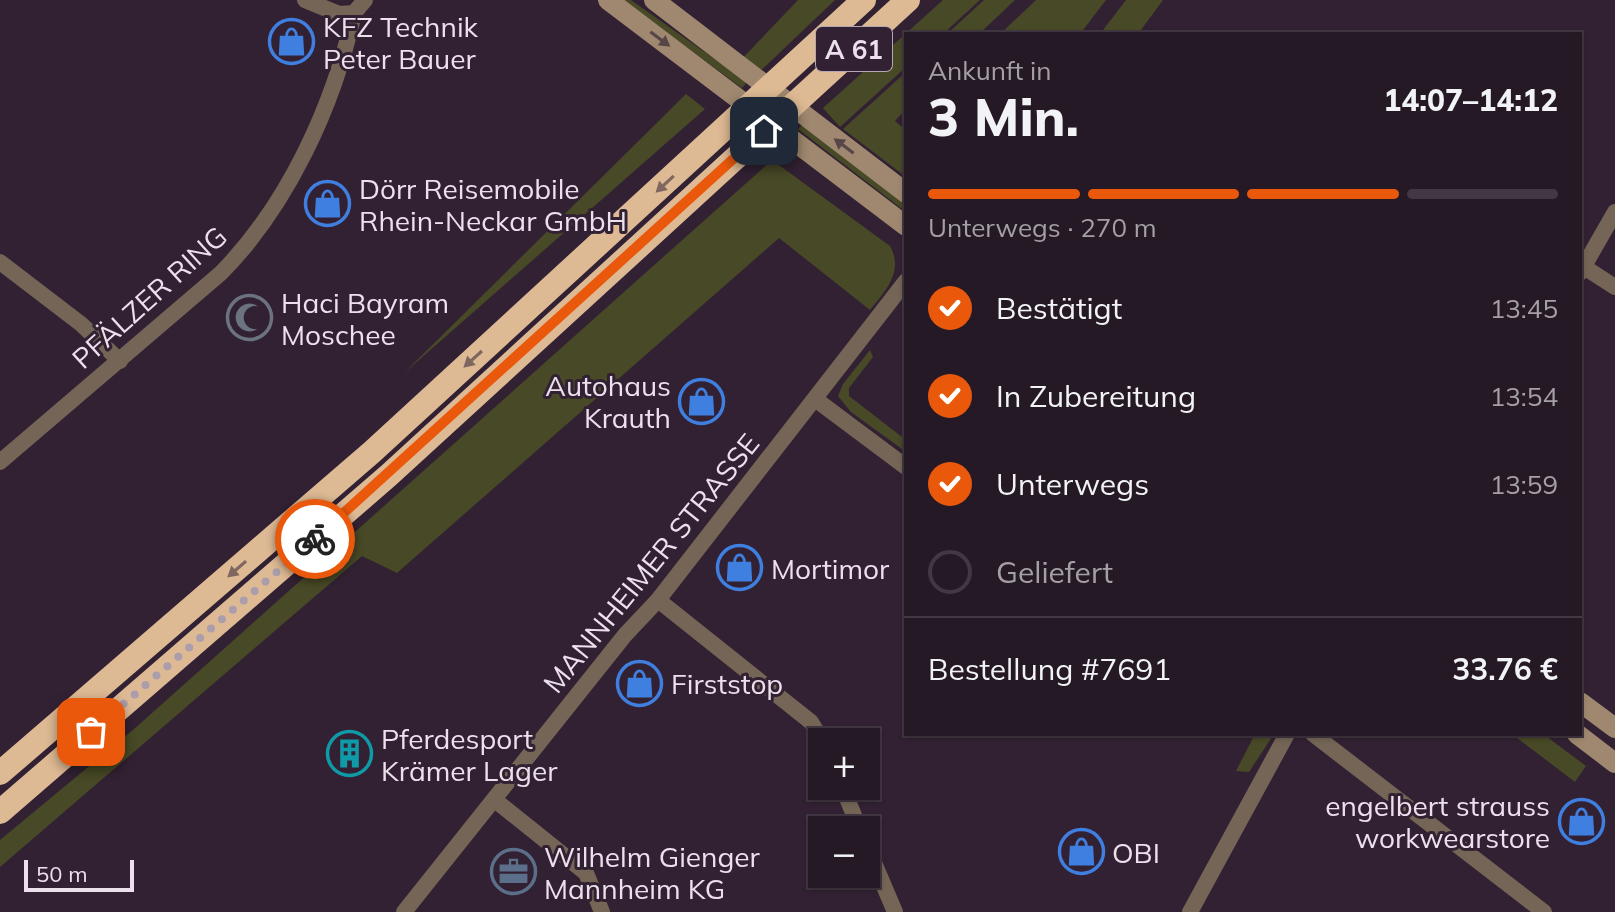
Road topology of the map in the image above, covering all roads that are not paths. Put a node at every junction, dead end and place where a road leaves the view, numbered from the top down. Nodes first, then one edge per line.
1 (305, 0) edge
2 (608, 0) edge
3 (654, 0) edge
4 (864, 0) edge
5 (908, 0) edge
6 (360, 6) edge
7 (904, 191) edge
8 (1615, 212) edge
9 (904, 224) edge
10 (0, 262) edge
11 (1582, 270) edge
12 (904, 284) edge
13 (1615, 287) edge
14 (120, 361) junction
15 (815, 399) junction
16 (0, 462) edge
17 (904, 466) edge
18 (658, 600) junction
19 (1582, 703) edge
20 (815, 728) edge
21 (1615, 728) edge
22 (1286, 736) edge
23 (1316, 736) edge
24 (1580, 736) edge
25 (1615, 763) edge
26 (0, 773) edge
27 (496, 801) junction
28 (0, 812) edge
29 (880, 877) edge
30 (404, 912) edge
31 (602, 912) edge
32 (895, 912) edge
33 (1190, 912) edge
34 (1544, 912) edge

1 - 6 street
2 -> 9 main road
7 -> 3 main road
4 -> 26 highway, A 61
5 - 28 highway, A 61
6 - 14 street, PFÄLZER RING
8 - 11 street
10 - 14 street
11 - 13 street
12 - 15 street, MANNHEIMER STRASSE
14 - 16 street, PFÄLZER RING
15 - 17 street
15 - 18 street, MANNHEIMER STRASSE
18 - 20 street
18 - 27 street, MANNHEIMER STRASSE
19 - 21 main road
22 - 33 street
23 - 34 street
24 - 25 main road
27 - 30 street, MANNHEIMER STRASSE
27 - 31 street
29 - 32 street

